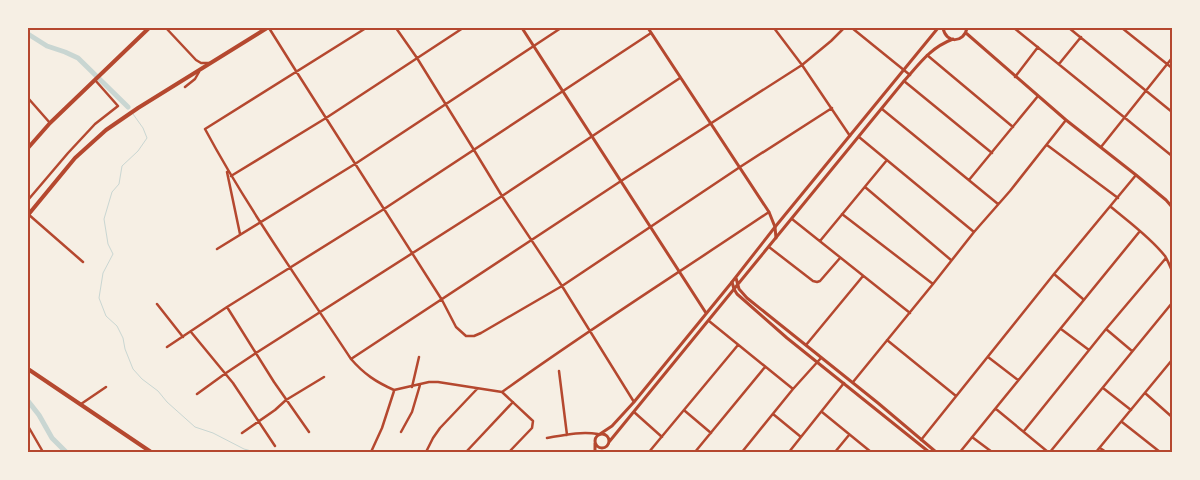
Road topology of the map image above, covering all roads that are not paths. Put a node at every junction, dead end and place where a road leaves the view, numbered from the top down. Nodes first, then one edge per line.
1 (149, 28) edge
2 (166, 28) edge
3 (268, 28) edge
4 (366, 28) edge
5 (396, 28) edge
6 (463, 28) edge
7 (522, 28) edge
8 (561, 28) edge
9 (648, 28) edge
10 (774, 28) edge
11 (844, 28) edge
12 (852, 28) edge
13 (938, 28) edge
14 (943, 28) edge
15 (967, 28) edge
16 (1014, 28) edge
17 (1069, 28) edge
18 (1122, 28) edge
19 (651, 33) junction
20 (966, 33) junction
21 (1081, 37) junction
22 (953, 39) junction
23 (533, 46) junction
24 (1038, 47) junction
25 (927, 55) junction
26 (417, 58) junction
27 (1172, 58) edge
28 (209, 63) junction
29 (802, 64) junction
30 (1059, 64) junction
31 (1167, 64) junction
32 (1172, 68) edge
33 (201, 69) junction
34 (903, 69) junction
35 (296, 71) junction
36 (910, 75) junction
37 (1015, 77) junction
38 (680, 78) junction
39 (95, 80) junction
40 (904, 81) junction
41 (185, 86) dead end
42 (563, 91) junction
43 (1146, 91) junction
44 (1038, 96) junction
45 (28, 98) edge
46 (445, 104) junction
47 (832, 108) junction
48 (872, 108) junction
49 (880, 111) junction
50 (1172, 112) edge
51 (326, 118) junction
52 (1124, 118) junction
53 (1066, 120) junction
54 (50, 123) junction
55 (711, 123) junction
56 (1013, 127) junction
57 (591, 136) junction
58 (850, 136) junction
59 (859, 137) junction
60 (1047, 145) junction
61 (1101, 147) junction
62 (28, 148) edge
63 (474, 150) junction
64 (992, 153) junction
65 (1172, 156) edge
66 (886, 160) junction
67 (355, 164) junction
68 (740, 167) junction
69 (226, 168) junction
70 (1136, 175) junction
71 (231, 176) junction
72 (969, 180) junction
73 (621, 181) junction
74 (865, 187) junction
75 (502, 196) junction
76 (1118, 198) junction
77 (28, 200) edge
78 (1166, 200) junction
79 (1172, 202) edge
80 (998, 204) junction
81 (1111, 207) junction
82 (1172, 207) edge
83 (384, 209) junction
84 (769, 212) junction
85 (28, 214) edge
86 (842, 214) junction
87 (792, 219) junction
88 (261, 222) junction
89 (650, 227) junction
90 (775, 227) junction
91 (1140, 231) junction
92 (974, 232) junction
93 (240, 234) junction
94 (776, 238) junction
95 (532, 240) junction
96 (820, 242) junction
97 (769, 247) junction
98 (216, 249) dead end
99 (412, 254) junction
100 (840, 258) junction
101 (1166, 258) junction
102 (952, 260) junction
103 (83, 262) dead end
104 (290, 268) junction
105 (1172, 271) edge
106 (680, 272) junction
107 (1054, 274) junction
108 (862, 276) junction
109 (736, 278) junction
110 (732, 282) junction
111 (933, 284) junction
112 (562, 286) junction
113 (737, 286) junction
114 (734, 290) junction
115 (1084, 299) junction
116 (442, 300) junction
117 (1172, 303) edge
118 (157, 304) dead end
119 (227, 307) junction
120 (320, 312) junction
121 (706, 313) junction
122 (910, 313) junction
123 (709, 321) junction
124 (1061, 329) junction
125 (1106, 329) junction
126 (589, 331) junction
127 (191, 332) junction
128 (183, 337) junction
129 (888, 340) junction
130 (738, 345) junction
131 (806, 345) junction
132 (167, 348) dead end
133 (1089, 350) junction
134 (1132, 351) junction
135 (256, 353) junction
136 (419, 357) dead end
137 (988, 357) junction
138 (821, 358) junction
139 (351, 359) junction
140 (1172, 360) edge
141 (818, 361) junction
142 (831, 365) junction
143 (765, 367) junction
144 (827, 369) junction
145 (28, 370) edge
146 (558, 371) dead end
147 (226, 373) junction
148 (324, 377) dead end
149 (1018, 380) junction
150 (853, 382) junction
151 (844, 383) junction
152 (420, 385) junction
153 (106, 387) dead end
154 (412, 387) junction
155 (1103, 388) junction
156 (477, 389) junction
157 (394, 390) junction
158 (793, 390) junction
159 (502, 392) junction
160 (1145, 393) junction
161 (197, 394) dead end
162 (956, 396) junction
163 (286, 400) junction
164 (512, 402) junction
165 (634, 402) junction
166 (80, 405) junction
167 (995, 408) junction
168 (685, 410) junction
169 (1131, 410) junction
170 (634, 412) junction
171 (822, 412) junction
172 (773, 414) junction
173 (1172, 417) edge
174 (258, 421) junction
175 (1122, 421) junction
176 (28, 427) edge
177 (1024, 431) junction
178 (309, 432) dead end
179 (401, 432) dead end
180 (711, 432) junction
181 (242, 433) dead end
182 (599, 434) junction
183 (567, 435) junction
184 (849, 435) junction
185 (662, 437) junction
186 (801, 437) junction
187 (972, 437) junction
188 (547, 438) dead end
189 (595, 440) junction
190 (921, 440) junction
191 (608, 444) junction
192 (275, 446) dead end
193 (1100, 448) junction
194 (929, 451) edge
195 (43, 452) edge
196 (150, 452) edge
197 (371, 452) edge
198 (426, 452) edge
199 (466, 452) edge
200 (509, 452) edge
201 (595, 452) edge
202 (604, 452) edge
203 (649, 452) edge
204 (695, 452) edge
205 (742, 452) edge
206 (788, 452) edge
207 (835, 452) edge
208 (871, 452) edge
209 (936, 452) edge
210 (960, 452) edge
211 (992, 452) edge
212 (1049, 452) edge
213 (1096, 452) edge
214 (1106, 452) edge
215 (1160, 452) edge

1 - 39 main road
2 - 28 street
3 - 28 main road
3 - 35 street
4 - 35 street
5 - 26 street
6 - 26 street
7 - 23 main road
8 - 23 street
9 - 19 main road
10 - 29 street
11 - 29 street
12 - 34 street
13 - 34 main road
14 - 22 main road
15 - 20 main road
16 - 24 street
17 - 21 street
18 - 31 street
19 - 38 main road
19 - 42 street
20 - 22 main road
20 - 37 main road
21 - 30 street
21 - 43 street
22 - 25 main road
23 - 42 main road
23 - 46 street
24 - 30 street
24 - 37 street
25 - 36 main road
25 - 56 street
26 - 46 street
26 - 51 street
27 - 31 street
28 - 33 main road
29 - 47 street
29 - 55 street
30 - 52 street
31 - 32 street
31 - 43 street
33 - 41 street
33 - 85 main road
34 - 36 street
34 - 48 main road
35 - 51 street
35 - 69 street
36 - 40 main road
37 - 44 main road
38 - 55 main road
38 - 57 street
39 - 54 main road
39 - 77 street
40 - 49 main road
40 - 64 street
42 - 57 main road
42 - 63 street
43 - 50 street
43 - 52 street
44 - 53 main road
44 - 56 street
45 - 54 street
46 - 63 street
46 - 67 street
47 - 58 street
47 - 68 street
48 - 49 main road
48 - 58 main road
49 - 59 main road
49 - 72 street
51 - 67 street
51 - 71 street
52 - 61 street
52 - 65 street
53 - 60 street
53 - 61 main road
54 - 62 main road
55 - 68 main road
55 - 73 street
56 - 64 street
57 - 73 main road
57 - 75 street
58 - 90 main road
59 - 66 street
59 - 87 main road
60 - 76 street
60 - 80 street
61 - 70 main road
63 - 75 street
63 - 83 street
64 - 72 street
66 - 74 street
66 - 92 street
67 - 83 street
67 - 88 street
68 - 84 main road
68 - 89 street
69 - 71 street
69 - 93 street
70 - 76 street
70 - 78 main road
71 - 88 street
72 - 80 street
73 - 89 main road
73 - 95 street
74 - 86 street
74 - 102 street
75 - 95 street
75 - 99 street
76 - 81 street
78 - 79 main road
78 - 82 main road
80 - 92 street
81 - 91 street
81 - 107 street
83 - 99 street
83 - 104 street
84 - 90 main road
84 - 106 street
85 - 103 street
86 - 96 street
86 - 111 street
87 - 94 main road
87 - 96 street
88 - 93 street
88 - 104 street
89 - 106 main road
89 - 112 street
90 - 94 main road
90 - 109 main road
91 - 101 street
91 - 115 street
92 - 102 street
93 - 98 street
94 - 97 main road
95 - 112 street
95 - 116 street
96 - 100 street
97 - 100 street
97 - 113 main road
99 - 116 street
99 - 120 street
100 - 108 street
101 - 105 street
101 - 125 street
102 - 111 street
104 - 119 street
104 - 120 street
106 - 121 main road
106 - 126 street
107 - 115 street
107 - 137 street
108 - 122 street
108 - 131 street
109 - 110 main road
109 - 113 main road
110 - 114 main road
110 - 121 main road
111 - 122 street
112 - 116 street
112 - 126 street
113 - 114 main road
113 - 131 main road
114 - 123 main road
114 - 141 main road
115 - 124 street
116 - 139 street
117 - 134 street
118 - 128 street
119 - 127 street
119 - 135 street
120 - 135 street
120 - 139 street
121 - 165 main road
122 - 129 street
123 - 130 street
123 - 170 main road
124 - 133 street
124 - 149 street
125 - 133 street
125 - 134 street
126 - 159 street
126 - 165 street
127 - 128 street
127 - 147 street
128 - 132 street
129 - 150 street
129 - 162 street
130 - 143 street
130 - 168 street
131 - 138 main road
133 - 177 street
134 - 155 street
135 - 147 street
135 - 163 street
136 - 154 street
137 - 149 street
137 - 162 street
138 - 141 street
138 - 142 main road
139 - 157 street
140 - 160 street
141 - 144 main road
141 - 158 street
142 - 144 main road
142 - 150 main road
143 - 158 street
143 - 180 street
144 - 151 main road
145 - 166 main road
146 - 183 street
147 - 161 street
147 - 174 street
148 - 163 street
149 - 167 street
150 - 190 main road
151 - 171 street
151 - 194 main road
152 - 154 street
152 - 156 street
152 - 179 street
153 - 166 street
154 - 157 street
155 - 169 street
155 - 212 street
156 - 159 street
156 - 198 street
157 - 197 street
158 - 172 street
159 - 164 street
160 - 169 street
160 - 173 street
162 - 190 street
163 - 174 street
163 - 178 street
164 - 199 street
164 - 200 street
165 - 182 main road
166 - 196 main road
167 - 177 street
167 - 187 street
168 - 180 street
168 - 185 street
169 - 175 street
170 - 185 street
170 - 191 main road
171 - 184 street
171 - 186 street
172 - 186 street
172 - 205 street
174 - 181 street
174 - 192 street
175 - 193 street
175 - 215 street
176 - 195 street
177 - 212 street
180 - 204 street
182 - 183 street
182 - 189 main road
182 - 191 main road
183 - 188 street
184 - 207 street
184 - 208 street
185 - 203 street
186 - 206 street
187 - 210 street
187 - 211 street
189 - 191 main road
189 - 201 main road
190 - 194 main road
191 - 202 main road
193 - 213 street
193 - 214 street
194 - 209 main road

